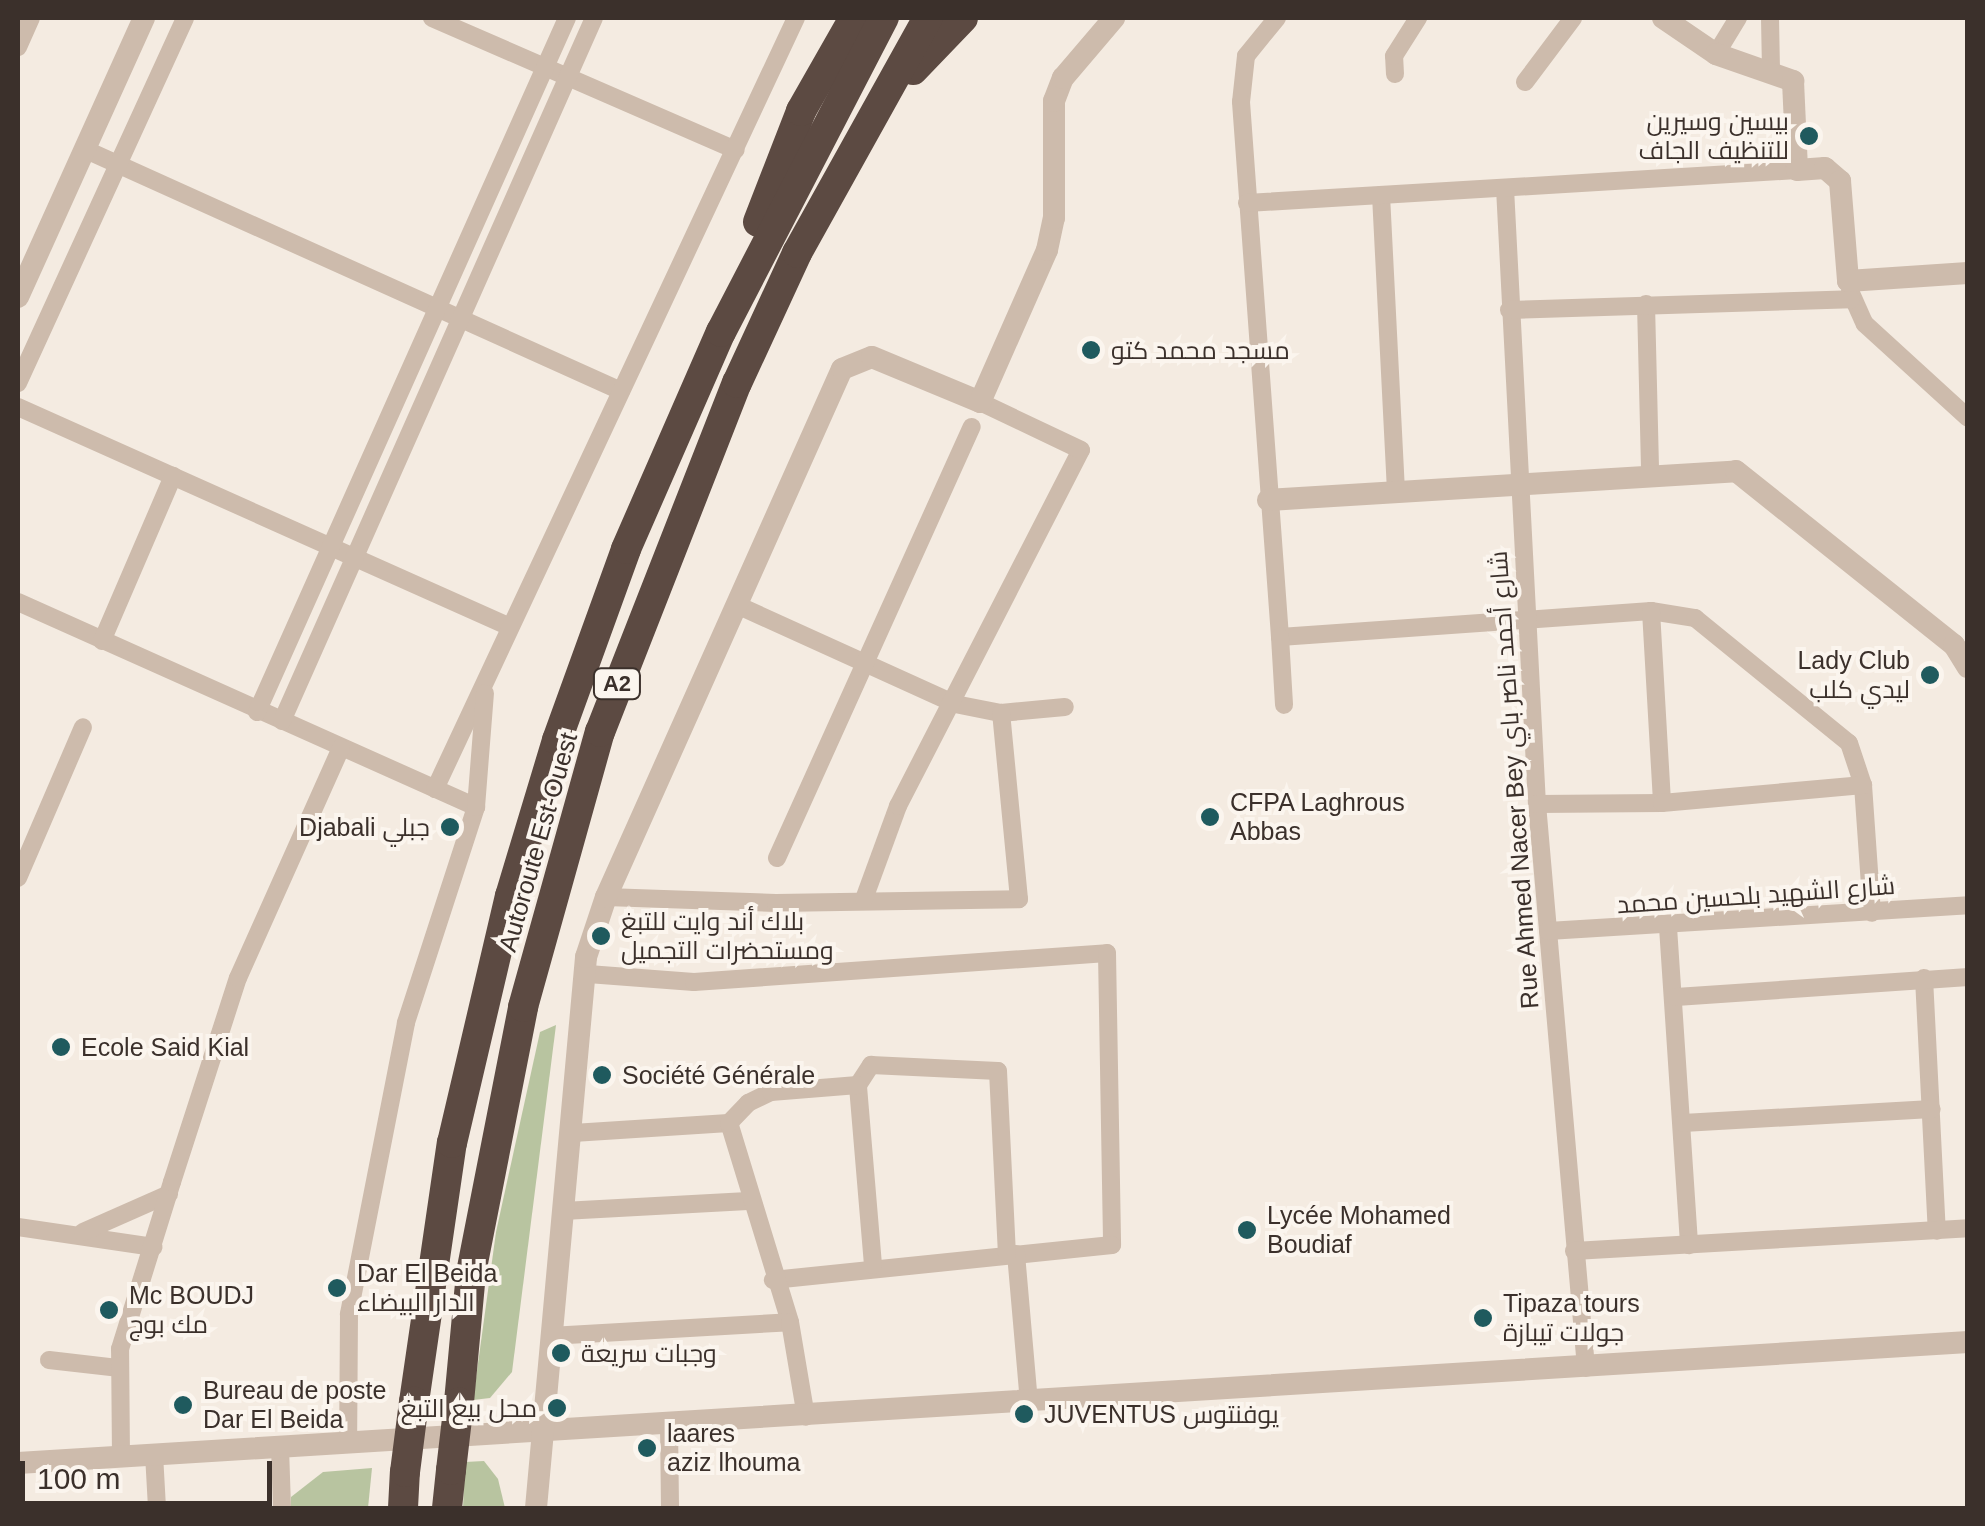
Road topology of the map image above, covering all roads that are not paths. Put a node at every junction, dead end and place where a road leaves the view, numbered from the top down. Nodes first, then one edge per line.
1 (31, 18) edge
2 (144, 18) edge
3 (185, 18) edge
4 (432, 18) edge
5 (567, 18) edge
6 (594, 18) edge
7 (796, 18) edge
8 (854, 18) edge
9 (884, 18) edge
10 (928, 18) edge
11 (963, 18) edge
12 (1114, 18) edge
13 (1276, 18) edge
14 (1418, 18) edge
15 (1573, 18) edge
16 (1664, 18) edge
17 (1738, 18) edge
18 (1770, 18) edge
19 (18, 47) edge
20 (1716, 54) junction
21 (544, 67) junction
22 (1771, 72) junction
23 (1395, 74) dead end
24 (568, 77) junction
25 (1525, 82) dead end
26 (862, 129) junction
27 (84, 149) junction
28 (735, 150) junction
29 (117, 164) junction
30 (1797, 170) junction
31 (1506, 188) junction
32 (1381, 195) junction
33 (1247, 203) junction
34 (1968, 273) edge
35 (1850, 290) junction
36 (18, 297) edge
37 (1646, 304) junction
38 (438, 309) junction
39 (1509, 310) junction
40 (460, 319) junction
41 (721, 332) junction
42 (18, 383) edge
43 (621, 391) junction
44 (980, 402) junction
45 (18, 407) edge
46 (1968, 418) edge
47 (972, 427) dead end
48 (1650, 473) junction
49 (173, 476) junction
50 (1520, 484) junction
51 (1396, 492) junction
52 (1268, 500) junction
53 (331, 547) junction
54 (354, 558) junction
55 (18, 602) edge
56 (737, 605) junction
57 (1651, 611) junction
58 (1527, 620) junction
59 (510, 628) junction
60 (1280, 637) junction
61 (102, 641) junction
62 (869, 664) junction
63 (1968, 667) edge
64 (486, 679) junction
65 (956, 704) junction
66 (1284, 705) dead end
67 (1065, 707) dead end
68 (257, 712) junction
69 (1001, 713) junction
70 (282, 721) junction
71 (83, 727) dead end
72 (341, 748) junction
73 (1863, 786) junction
74 (435, 789) junction
75 (1662, 803) junction
76 (1537, 804) junction
77 (476, 807) junction
78 (777, 858) dead end
79 (18, 878) edge
80 (606, 897) junction
81 (864, 899) junction
82 (1968, 904) edge
83 (1872, 913) junction
84 (1668, 927) junction
85 (1548, 931) junction
86 (588, 974) junction
87 (1968, 977) edge
88 (1924, 978) junction
89 (1676, 996) junction
90 (858, 1085) junction
91 (1932, 1109) junction
92 (729, 1123) junction
93 (1683, 1124) junction
94 (573, 1133) junction
95 (169, 1194) junction
96 (748, 1201) junction
97 (563, 1211) junction
98 (18, 1227) edge
99 (1968, 1228) edge
100 (1936, 1231) junction
101 (83, 1232) junction
102 (1690, 1245) junction
103 (154, 1247) junction
104 (1574, 1251) junction
105 (1012, 1254) junction
106 (872, 1265) junction
107 (774, 1280) junction
108 (790, 1322) junction
109 (550, 1336) junction
110 (1968, 1342) edge
111 (49, 1360) dead end
112 (118, 1368) junction
113 (1586, 1368) junction
114 (1028, 1403) junction
115 (806, 1417) junction
116 (669, 1424) junction
117 (541, 1432) junction
118 (348, 1443) junction
119 (280, 1447) junction
120 (154, 1454) junction
121 (121, 1456) junction
122 (18, 1463) edge
123 (157, 1508) edge
124 (282, 1508) edge
125 (403, 1508) edge
126 (448, 1508) edge
127 (536, 1508) edge
128 (670, 1508) edge

1 - 19 street
2 - 27 street
3 - 29 street
4 - 21 street
5 - 21 street
6 - 24 street
7 - 28 street
8 - 41 highway
9 - 41 highway, Autoroute Est-Ouest / A2
10 - 26 highway, Autoroute Est-Ouest / A2
11 - 26 highway
12 - 44 street
13 - 33 street
14 - 23 street
15 - 25 street
16 - 20 street
17 - 20 street
18 - 22 street
20 - 22 street
21 - 24 street
21 - 38 street
22 - 30 street
24 - 28 street
24 - 40 street
26 - 126 highway, Autoroute Est-Ouest / A2, bridge
27 - 29 street
27 - 36 street
28 - 43 street
29 - 38 street
29 - 42 street
30 - 31 street
30 - 35 street
31 - 32 street
31 - 39 street, Rue Ahmed Nacer Bey شارع أحمد ناصر باي
32 - 33 street
32 - 51 street
33 - 52 street
34 - 35 street
35 - 37 street
35 - 46 street
37 - 39 street
37 - 48 street
38 - 40 street
38 - 53 street
39 - 50 street, Rue Ahmed Nacer Bey شارع أحمد ناصر باي
40 - 43 street
40 - 54 street
41 - 125 highway, Autoroute Est-Ouest / A2, bridge
43 - 59 street
44 - 56 street
44 - 65 street
45 - 49 street
47 - 62 street
48 - 50 street
48 - 63 street
49 - 53 street
49 - 61 street
50 - 51 street
50 - 58 street, Rue Ahmed Nacer Bey شارع أحمد ناصر باي
51 - 52 street
52 - 60 street
53 - 54 street
53 - 68 street
54 - 59 street
54 - 70 street
55 - 61 street
56 - 62 street
56 - 80 street
57 - 58 street
57 - 73 street
57 - 75 street
58 - 60 street
58 - 76 street, Rue Ahmed Nacer Bey شارع أحمد ناصر باي
59 - 64 street
60 - 66 street
61 - 68 street
62 - 65 street
62 - 78 street
64 - 74 street
64 - 77 street
65 - 69 street
65 - 81 street
67 - 69 street
68 - 70 street
69 - 81 street
70 - 72 street
71 - 79 street
72 - 74 street
72 - 95 street
73 - 75 street
73 - 83 street
74 - 77 street
75 - 76 street
76 - 85 street, Rue Ahmed Nacer Bey شارع أحمد ناصر باي
77 - 118 street
80 - 81 street
80 - 86 street
82 - 83 street, شارع الشهيد بلحسين محمد
83 - 84 street, شارع الشهيد بلحسين محمد
84 - 85 street, شارع الشهيد بلحسين محمد
84 - 89 street
85 - 104 street, Rue Ahmed Nacer Bey شارع أحمد ناصر باي
86 - 94 street
86 - 105 street
87 - 88 street
88 - 89 street
88 - 91 street
89 - 93 street
90 - 92 street
90 - 105 street
90 - 106 street
91 - 93 street
91 - 100 street
92 - 94 street
92 - 96 street
93 - 102 street
94 - 97 street
95 - 101 street
95 - 103 street
96 - 97 street
96 - 107 street
97 - 109 street
98 - 101 street
99 - 100 street
100 - 102 street
101 - 103 street
102 - 104 street
103 - 112 street
104 - 113 street, Rue Ahmed Nacer Bey شارع أحمد ناصر باي
105 - 106 street
105 - 114 street
106 - 107 street
107 - 108 street
108 - 109 street
108 - 115 street
109 - 117 street
110 - 113 street
111 - 112 street
112 - 121 street
113 - 114 street
114 - 115 street
115 - 116 street
116 - 117 street
116 - 128 street
117 - 118 street
117 - 127 street
118 - 119 street
119 - 120 street
119 - 124 street
120 - 121 street
120 - 123 street
121 - 122 street

